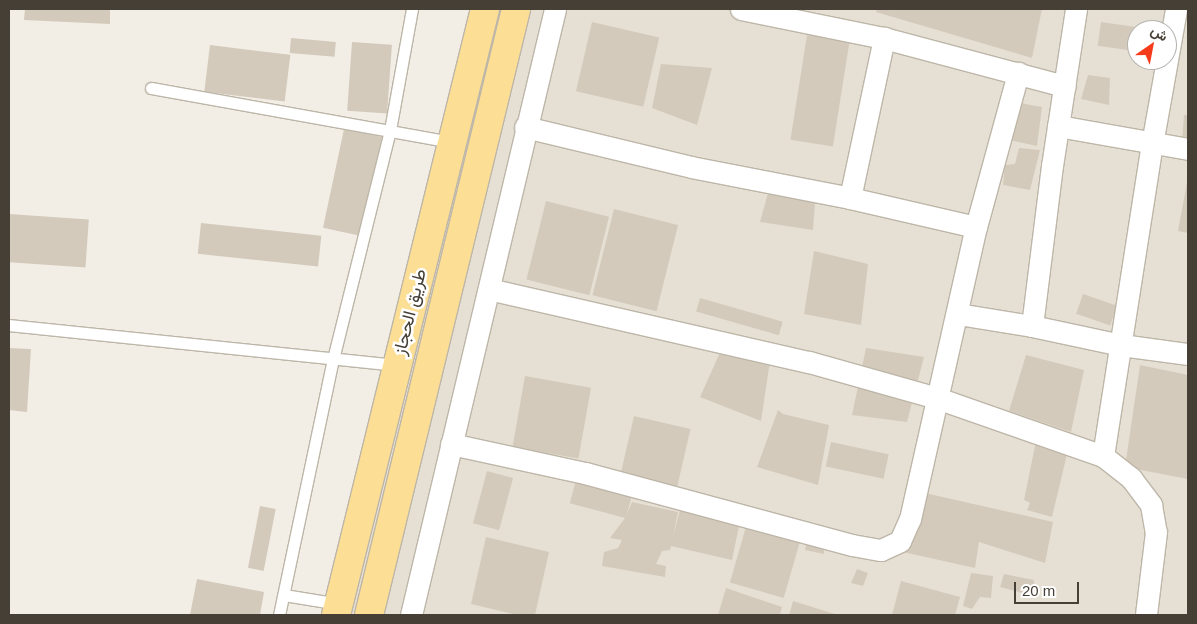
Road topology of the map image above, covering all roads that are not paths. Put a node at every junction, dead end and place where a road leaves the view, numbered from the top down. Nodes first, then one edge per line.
1 (412, 9) edge
2 (485, 9) edge
3 (516, 9) edge
4 (555, 9) edge
5 (741, 9) edge
6 (1076, 9) edge
7 (1176, 9) edge
8 (884, 38) junction
9 (1018, 73) junction
10 (1065, 86) junction
11 (151, 88) dead end
12 (1058, 126) junction
13 (525, 127) junction
14 (390, 130) junction
15 (452, 142) junction
16 (1152, 144) junction
17 (1188, 149) edge
18 (850, 198) junction
19 (976, 227) junction
20 (489, 289) junction
21 (958, 314) junction
22 (9, 325) edge
23 (1032, 326) junction
24 (1121, 345) junction
25 (1188, 354) edge
26 (333, 360) junction
27 (396, 365) junction
28 (937, 398) junction
29 (452, 444) junction
30 (1103, 456) junction
31 (284, 594) junction
32 (337, 610) edge
33 (279, 615) edge
34 (369, 615) edge
35 (414, 615) edge
36 (1146, 615) edge

1 - 14 lane
2 - 15 main road, طريق الحجاز
3 - 34 main road, طريق الحجاز
4 - 13 street
5 - 8 street
6 - 10 street
7 - 16 street
8 - 9 street
8 - 18 street
9 - 10 street
9 - 19 street
10 - 12 street
11 - 14 lane
12 - 16 street
12 - 23 street
13 - 18 street
13 - 20 street
14 - 15 lane
14 - 26 lane
15 - 27 main road, طريق الحجاز
16 - 17 street
16 - 24 street
18 - 19 street
19 - 21 street
20 - 28 street
20 - 29 street
21 - 23 street
21 - 28 street
22 - 26 lane
23 - 24 street
24 - 25 street
24 - 30 street
26 - 27 lane
26 - 31 lane
27 - 32 main road, طريق الحجاز
28 - 29 street
28 - 30 street
29 - 35 street
30 - 36 street
31 - 32 lane
31 - 33 lane

